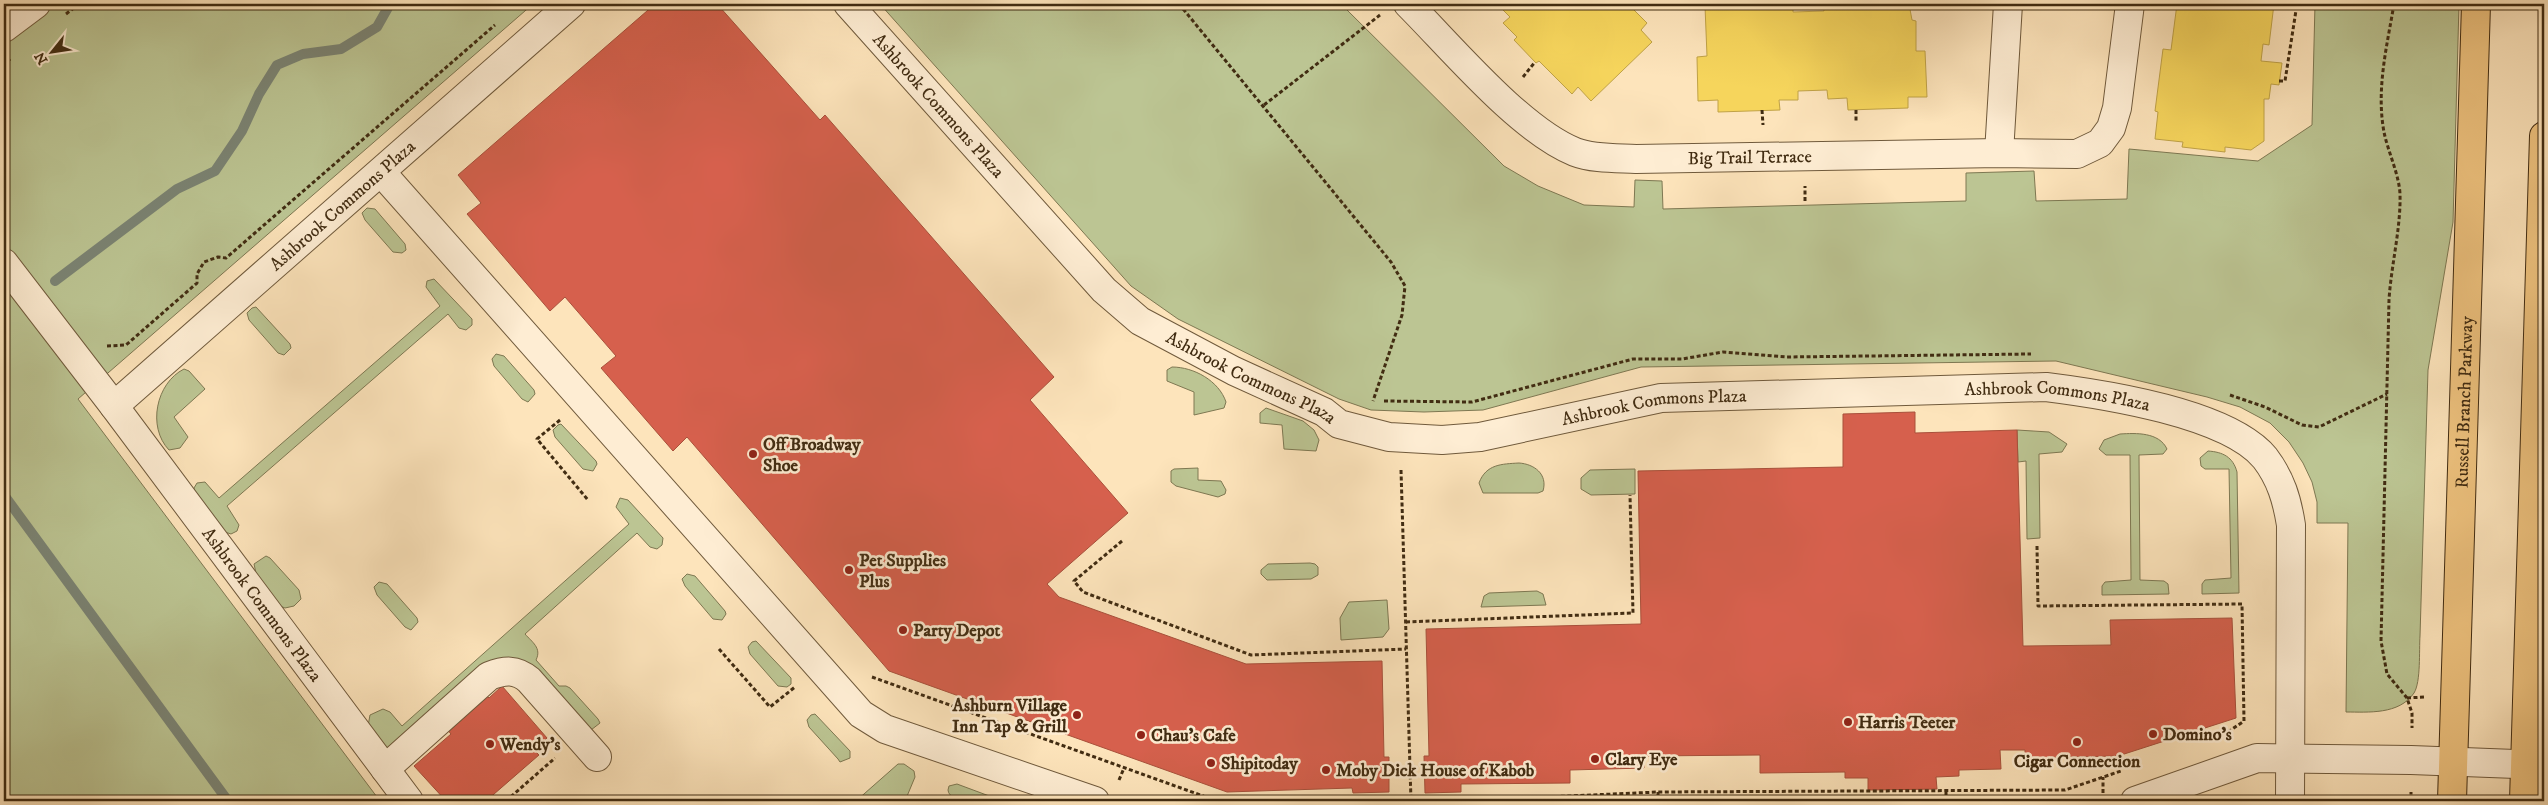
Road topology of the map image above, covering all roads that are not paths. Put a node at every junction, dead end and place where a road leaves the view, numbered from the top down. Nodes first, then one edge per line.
1 (571, 4) edge
2 (848, 4) edge
3 (2008, 4) edge
4 (2130, 4) edge
5 (2476, 4) edge
6 (28, 6) edge
7 (1398, 6) edge
8 (4, 28) edge
9 (2544, 136) edge
10 (1999, 153) junction
11 (381, 172) junction
12 (5, 265) edge
13 (114, 406) junction
14 (597, 756) dead end
15 (2291, 756) junction
16 (2454, 762) junction
17 (2535, 765) edge
18 (385, 770) junction
19 (409, 801) edge
20 (1095, 801) edge
21 (2135, 801) edge
22 (2290, 801) edge
23 (2452, 801) edge
24 (2524, 801) edge

1 - 11 street, Ashbrook Commons Plaza
2 - 15 street, Ashbrook Commons Plaza
3 - 10 street
4 - 10 street, Big Trail Terrace
5 - 16 main road, Russell Branch Parkway
6 - 8 street
7 - 10 street, Big Trail Terrace
9 - 17 main road
11 - 13 street, Ashbrook Commons Plaza
11 - 20 street
12 - 13 street, Ashbrook Commons Plaza
13 - 18 street, Ashbrook Commons Plaza
14 - 18 street
15 - 16 street
15 - 21 street
15 - 22 street, Ashbrook Commons Plaza
16 - 17 street
16 - 23 main road, Russell Branch Parkway
17 - 24 main road
18 - 19 street, Ashbrook Commons Plaza

